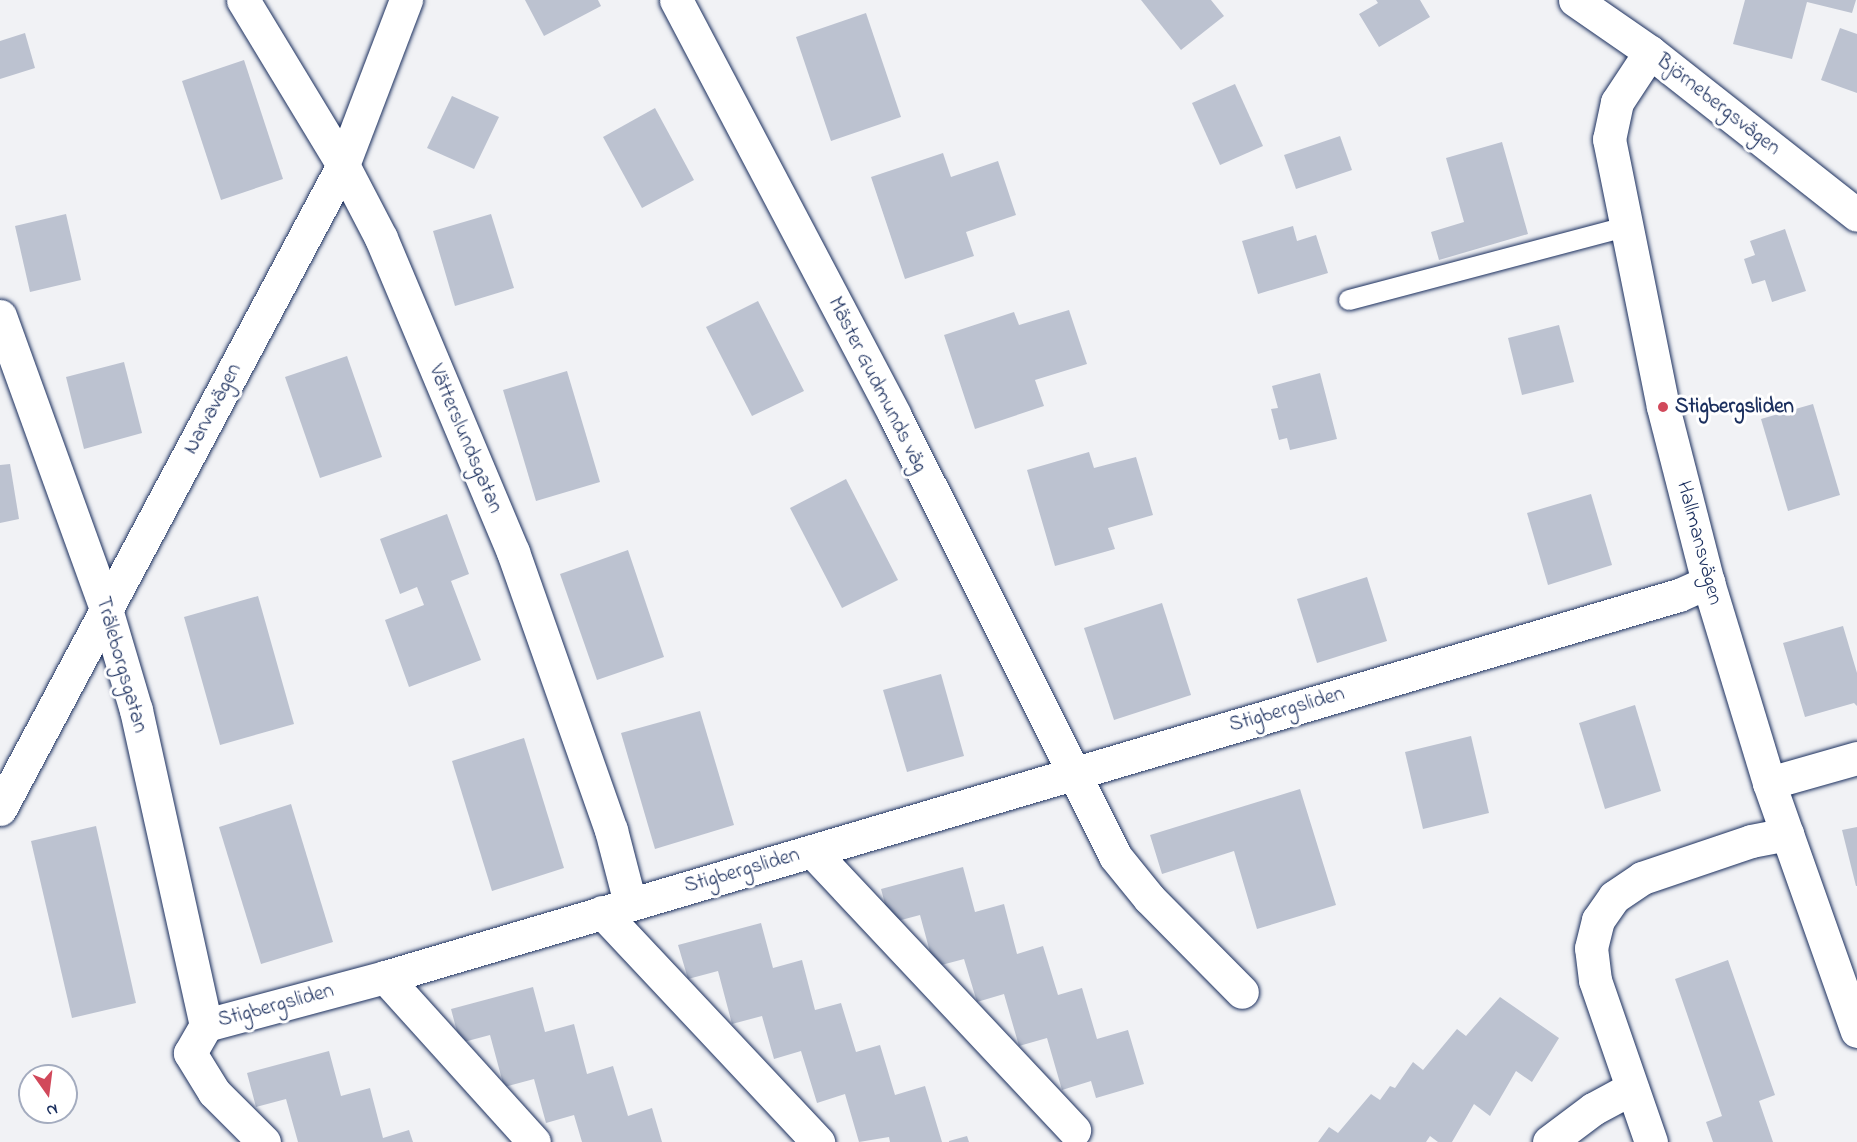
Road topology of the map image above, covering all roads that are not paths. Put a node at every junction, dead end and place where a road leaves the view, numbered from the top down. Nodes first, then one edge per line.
1 (243, 0) edge
2 (406, 0) edge
3 (676, 0) edge
4 (1575, 0) edge
5 (1650, 52) junction
6 (343, 165) junction
7 (1857, 215) edge
8 (1626, 227) junction
9 (1349, 300) dead end
10 (0, 316) edge
11 (1708, 582) junction
12 (106, 609) junction
13 (1857, 758) edge
14 (1071, 773) junction
15 (1769, 783) junction
16 (0, 809) edge
17 (1787, 834) junction
18 (812, 851) junction
19 (616, 908) junction
20 (385, 977) junction
21 (1242, 992) dead end
22 (206, 1025) junction
23 (1857, 1030) edge
24 (1632, 1088) junction
25 (1074, 1130) dead end
26 (264, 1142) edge
27 (534, 1142) edge
28 (818, 1142) edge
29 (1549, 1142) edge
30 (1651, 1142) edge

1 - 6 street, Vätterslundsgatan
2 - 6 street, Narvavägen
3 - 14 street, Mäster Gudmunds väg
4 - 5 street, Björnebergsvägen
5 - 7 street, Björnebergsvägen
5 - 8 street, Hallmansvägen
6 - 12 street, Narvavägen
6 - 19 street, Vätterslundsgatan
8 - 9 lane
8 - 11 street, Hallmansvägen
10 - 12 street, Träleborgsgatan
11 - 14 street, Stigbergsliden
11 - 15 street, Hallmansvägen
12 - 16 street, Narvavägen
12 - 22 street, Träleborgsgatan
13 - 15 street
14 - 18 street, Stigbergsliden
14 - 21 street
15 - 17 street, Hallmansvägen
17 - 23 street, Hallmansvägen
17 - 24 street
18 - 19 street, Stigbergsliden
18 - 25 street, Stigbergsliden
19 - 20 street, Stigbergsliden
19 - 28 street
20 - 22 street, Stigbergsliden
20 - 27 street
22 - 26 street, Stigbergsliden
24 - 29 street
24 - 30 street

